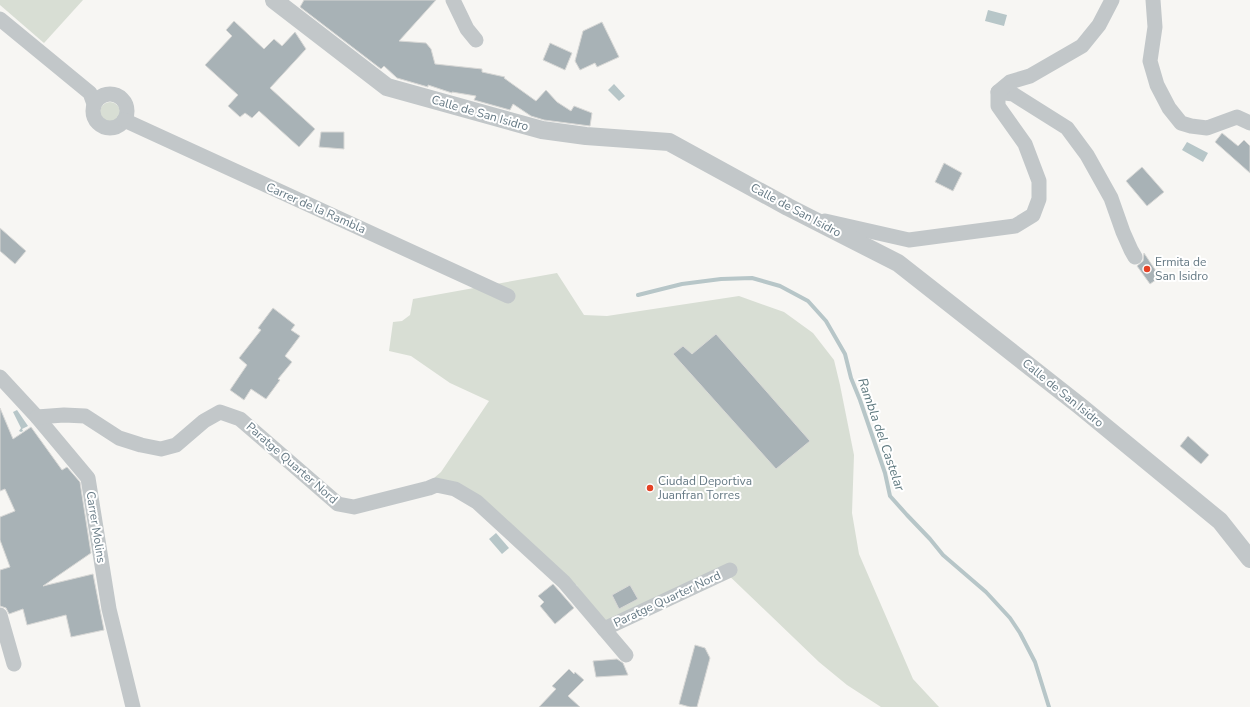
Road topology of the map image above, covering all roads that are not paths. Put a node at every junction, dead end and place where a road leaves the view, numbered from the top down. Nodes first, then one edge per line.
1 (274, 0) edge
2 (453, 0) edge
3 (1112, 0) edge
4 (1152, 0) edge
5 (0, 19) edge
6 (476, 40) dead end
7 (998, 92) junction
8 (92, 99) junction
9 (124, 120) junction
10 (1250, 123) edge
11 (811, 218) junction
12 (1135, 257) dead end
13 (508, 296) dead end
14 (2, 380) edge
15 (37, 416) junction
16 (1250, 560) edge
17 (730, 570) dead end
18 (0, 615) edge
19 (604, 628) junction
20 (626, 655) dead end
21 (14, 664) dead end
22 (133, 707) edge

1 - 11 street, Calle de San Isidro
2 - 6 street
3 - 7 street
4 - 10 street
5 - 8 street
7 - 11 street
7 - 12 street
8 - 9 street
8 - 9 street
9 - 13 street, Carrer de la Rambla
11 - 16 street, Calle de San Isidro
14 - 15 street, Carrer Molins
15 - 19 street, Paratge Quarter Nord
15 - 22 street, Carrer Molins
17 - 19 street, Paratge Quarter Nord
18 - 21 street
19 - 20 street, Paratge Quarter Nord

